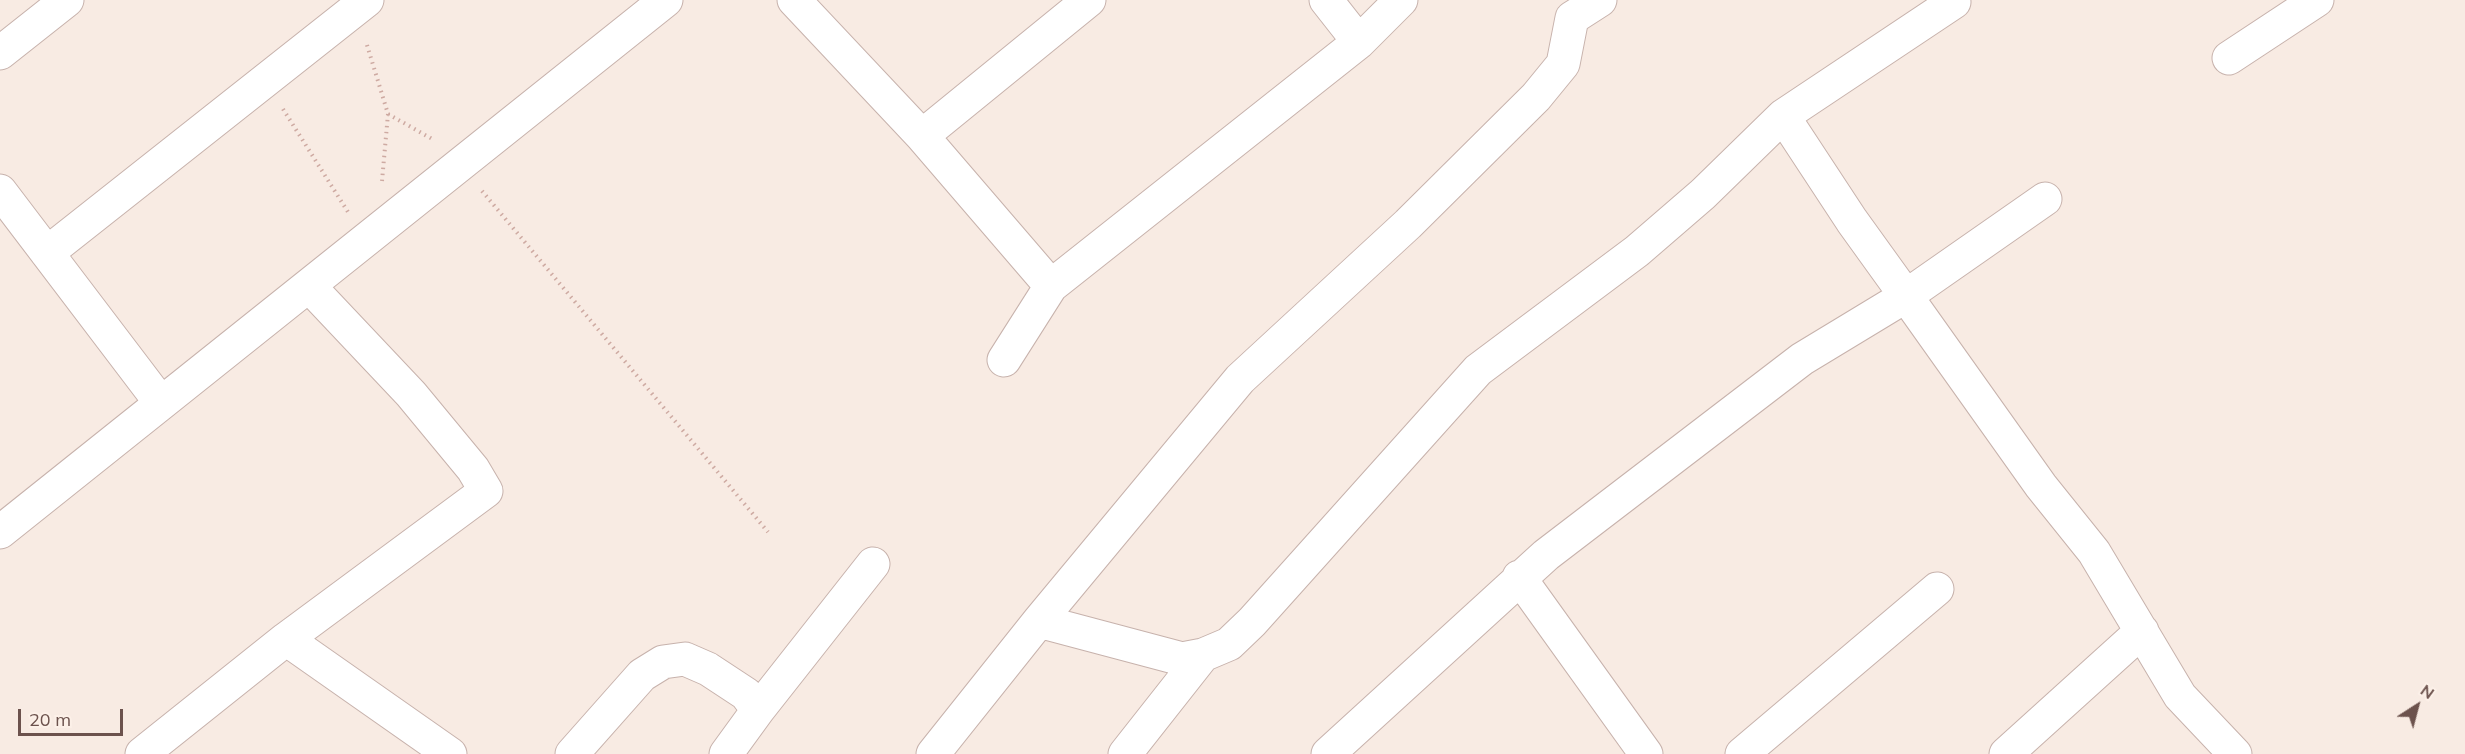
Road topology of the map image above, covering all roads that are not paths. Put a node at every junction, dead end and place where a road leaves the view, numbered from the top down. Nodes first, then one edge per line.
1 (68, 0) edge
2 (795, 0) edge
3 (1089, 0) edge
4 (1326, 0) edge
5 (1401, 0) edge
6 (1600, 0) edge
7 (2317, 0) edge
8 (1954, 2) dead end
9 (361, 5) edge
10 (647, 5) edge
11 (1359, 42) junction
12 (0, 53) edge
13 (2229, 58) dead end
14 (1783, 116) junction
15 (922, 136) junction
16 (2045, 199) dead end
17 (6, 211) edge
18 (47, 253) junction
19 (309, 286) junction
20 (1051, 286) junction
21 (1906, 296) junction
22 (1004, 360) dead end
23 (161, 403) junction
24 (0, 532) edge
25 (873, 564) dead end
26 (1519, 577) junction
27 (1937, 589) dead end
28 (1039, 621) junction
29 (2142, 631) junction
30 (286, 639) junction
31 (1203, 655) junction
32 (759, 710) junction
33 (142, 754) edge
34 (450, 754) edge
35 (572, 754) edge
36 (726, 754) edge
37 (933, 754) edge
38 (1125, 754) edge
39 (1328, 754) edge
40 (1646, 754) edge
41 (1742, 754) edge
42 (2006, 754) edge
43 (2235, 754) edge

1 - 12 street
2 - 15 street
3 - 15 street
4 - 11 street
5 - 11 street
6 - 28 street
7 - 13 street
8 - 14 street
9 - 18 street
10 - 19 street
11 - 20 street
14 - 21 street
14 - 31 street
15 - 20 street
16 - 21 street
17 - 18 street
18 - 23 street
19 - 23 street
19 - 30 street
20 - 22 street
21 - 26 street
21 - 29 street
23 - 24 street
25 - 32 street
26 - 39 street
26 - 40 street
27 - 41 street
28 - 31 street
28 - 37 street
29 - 42 street
29 - 43 street
30 - 33 street
30 - 34 street
31 - 38 street
32 - 35 street
32 - 36 street

